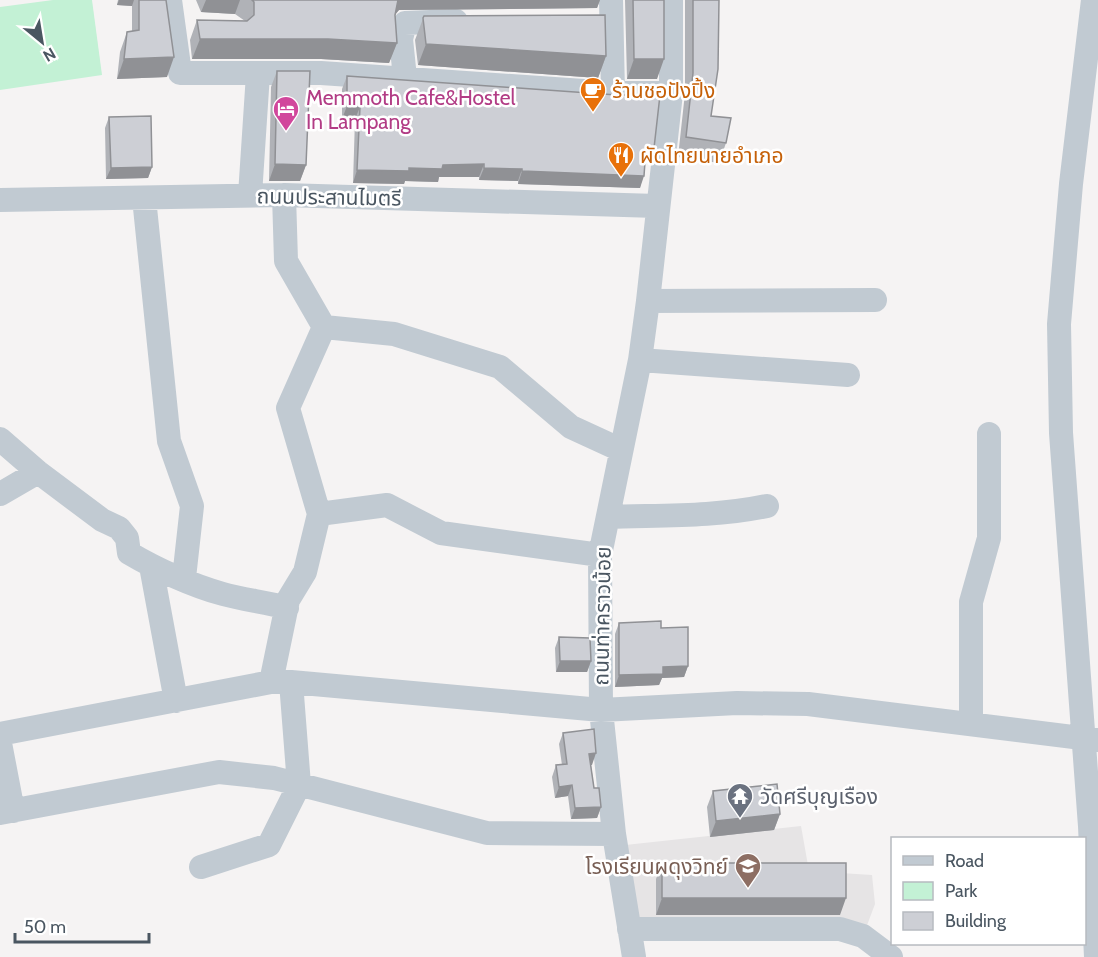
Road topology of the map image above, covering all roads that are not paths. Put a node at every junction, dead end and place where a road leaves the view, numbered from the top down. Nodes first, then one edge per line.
1 (170, 0) edge
2 (183, 0) edge
3 (671, 0) edge
4 (1093, 0) edge
5 (604, 14) edge
6 (480, 21) edge
7 (199, 27) edge
8 (258, 74) junction
9 (405, 78) junction
10 (613, 93) junction
11 (671, 93) junction
12 (250, 195) junction
13 (284, 195) junction
14 (144, 198) junction
15 (0, 200) edge
16 (657, 206) junction
17 (875, 300) dead end
18 (648, 301) junction
19 (324, 327) junction
20 (640, 360) junction
21 (848, 375) dead end
22 (988, 435) dead end
23 (0, 439) edge
24 (621, 450) junction
25 (38, 472) junction
26 (0, 494) edge
27 (767, 506) dead end
28 (319, 514) junction
29 (608, 516) junction
30 (600, 555) junction
31 (151, 566) junction
32 (184, 578) junction
33 (287, 608) junction
34 (281, 682) junction
35 (176, 701) junction
36 (601, 710) junction
37 (971, 722) junction
38 (0, 734) edge
39 (1098, 740) edge
40 (0, 743) edge
41 (299, 785) junction
42 (7, 812) edge
43 (614, 834) junction
44 (201, 867) dead end
45 (629, 929) junction
46 (634, 957) edge
47 (891, 957) edge
48 (1096, 957) edge

1 - 8 street
2 - 7 street
3 - 11 street, ถนนท่าคราวน้อย
4 - 48 street
5 - 10 street
6 - 9 street
8 - 9 street
8 - 12 street
9 - 10 street
10 - 11 street
11 - 16 street, ถนนท่าคราวน้อย
12 - 13 street, ถนนประสานไมตรี
12 - 14 street, ถนนประสานไมตรี
13 - 16 street, ถนนประสานไมตรี
13 - 19 street
14 - 15 street, ถนนประสานไมตรี
14 - 32 street
16 - 18 street, ถนนท่าคราวน้อย
17 - 18 street
18 - 20 street, ถนนท่าคราวน้อย
19 - 24 street
19 - 28 street
20 - 21 street
20 - 24 street, ถนนท่าคราวน้อย
22 - 37 street
23 - 25 street
24 - 29 street, ถนนท่าคราวน้อย
25 - 26 street
25 - 31 street
27 - 29 street
28 - 30 street
28 - 33 street
29 - 30 street, ถนนท่าคราวน้อย
30 - 36 street, ถนนท่าคราวน้อย
31 - 32 street
31 - 35 street
32 - 33 street
33 - 34 street
34 - 35 street
34 - 36 street
34 - 41 street
35 - 38 street
36 - 37 street
36 - 43 street, ถนนท่าคราวน้อย
37 - 39 street
40 - 42 street
41 - 42 street
41 - 43 street
41 - 44 street
43 - 45 street, ถนนท่าคราวน้อย
45 - 46 street, ถนนท่าคราวน้อย
45 - 47 street

